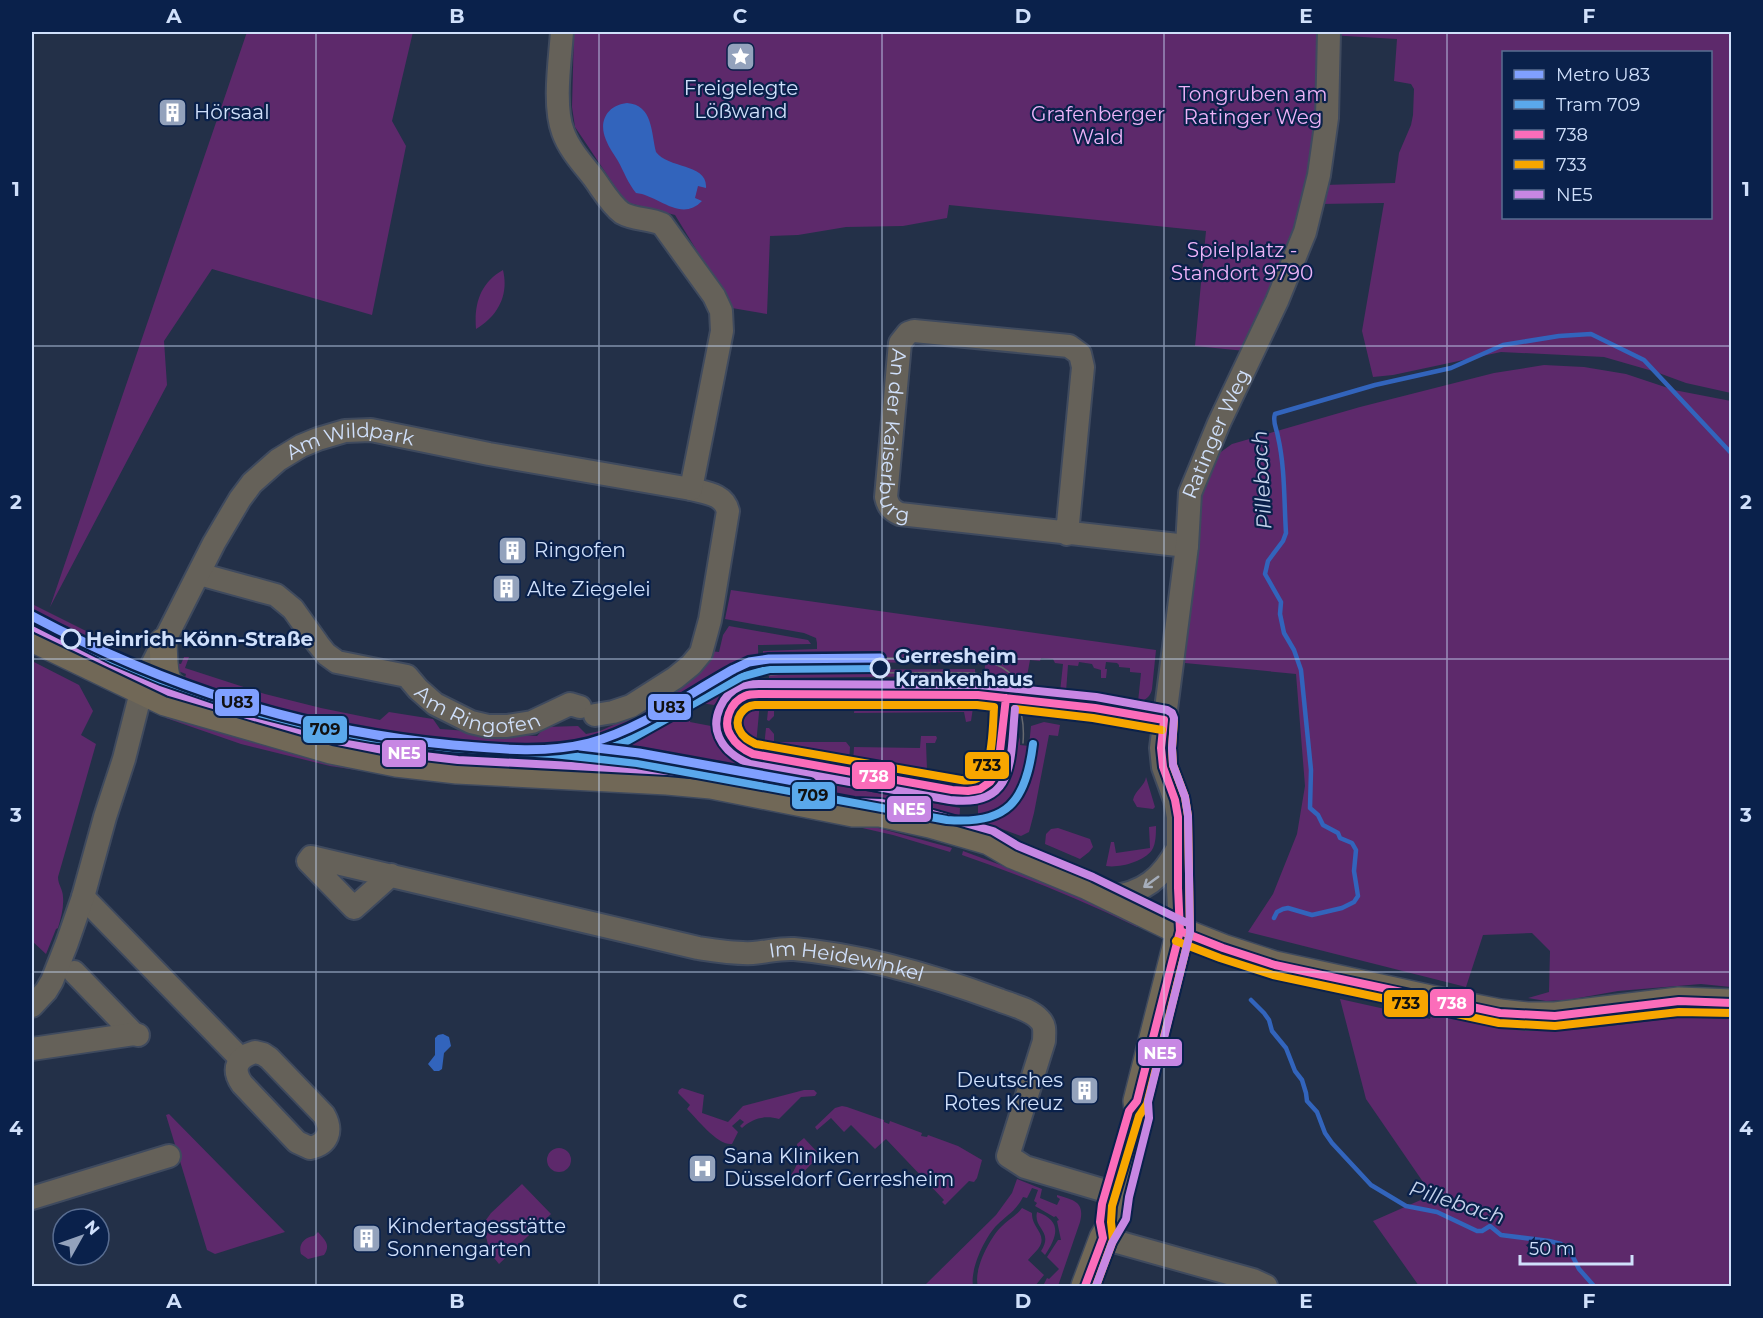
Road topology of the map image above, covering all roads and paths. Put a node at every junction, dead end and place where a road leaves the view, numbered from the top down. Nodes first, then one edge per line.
1 (562, 32) edge
2 (1329, 32) edge
3 (691, 489) junction
4 (1067, 534) junction
5 (1187, 546) junction
6 (199, 574) junction
7 (32, 638) edge
8 (163, 642) junction
9 (141, 692) junction
10 (588, 711) joint
11 (239, 724) junction
12 (1178, 848) junction
13 (391, 875) dead end
14 (83, 897) junction
15 (1110, 897) junction
16 (1180, 931) junction
17 (68, 967) junction
18 (1731, 1003) edge
19 (32, 1006) edge
20 (32, 1049) edge
21 (241, 1059) dead end
22 (169, 1156) dead end
23 (1113, 1193) junction
24 (32, 1198) edge
25 (1103, 1238) junction
26 (1085, 1287) edge
27 (1266, 1287) edge

1 - 3 street
2 - 5 street, Ratinger Weg
3 - 6 street, Am Wildpark
3 - 10 street, Am Wildpark
4 - 4 street, An der Kaiserburg
4 - 5 street, An der Kaiserburg
5 - 12 street, Ratinger Weg
6 - 8 street, Am Wildpark
6 - 10 street, Am Ringofen
7 - 9 main road
8 - 9 street, Am Wildpark
8 - 11 main road
9 - 11 main road
9 - 14 street
11 - 15 main road
12 -> 15 street
12 - 16 street, Ratinger Weg
13 - 23 street, Im Heidewinkel
14 - 17 street
14 - 21 street
15 - 16 main road
16 - 18 main road
16 - 23 main road
17 - 19 street
17 - 20 street
22 - 24 street
23 - 25 main road
25 - 26 main road
25 - 27 street

